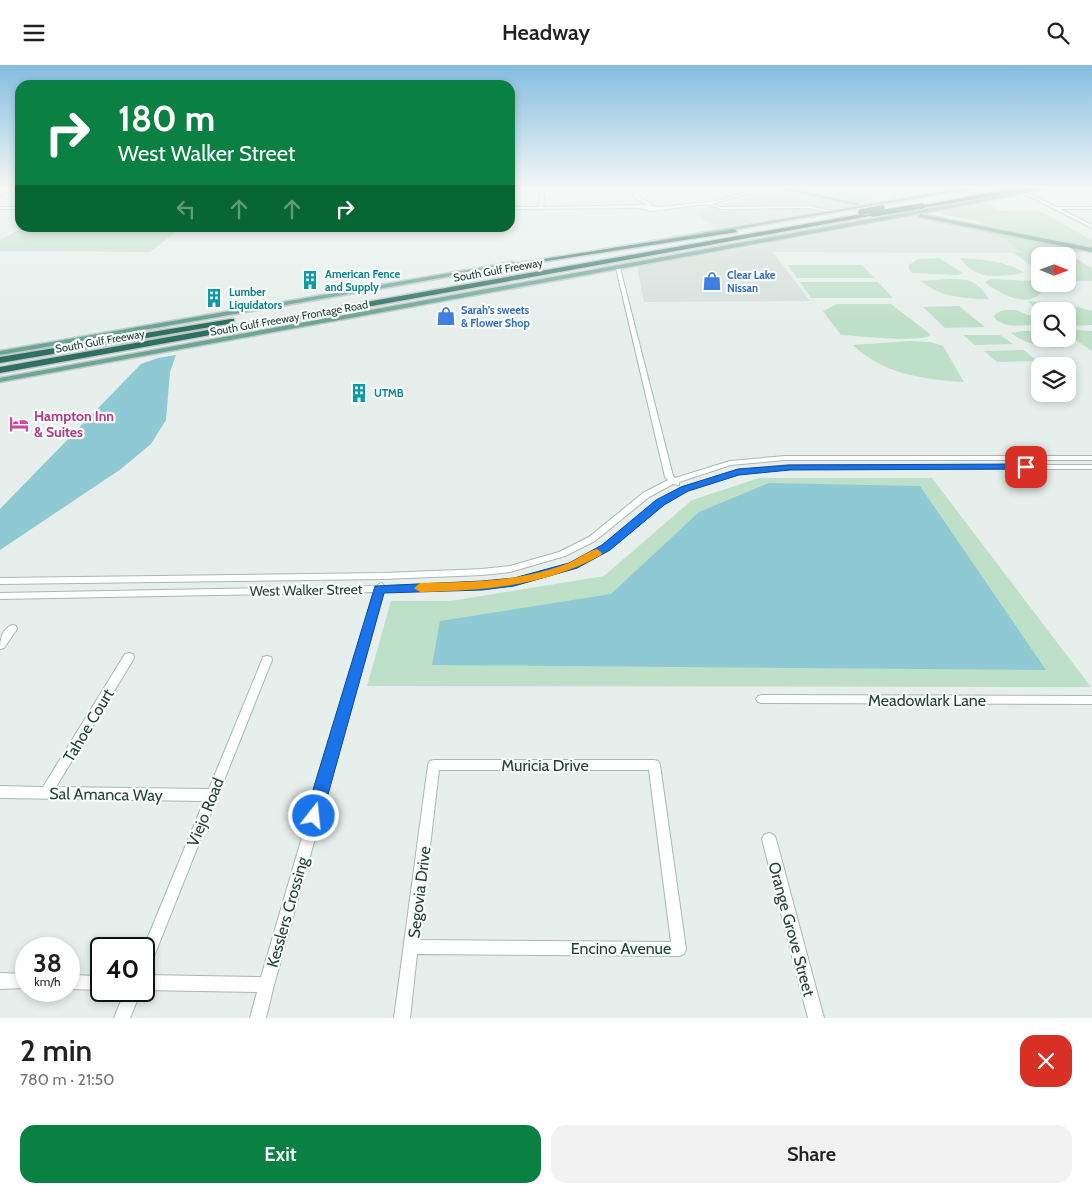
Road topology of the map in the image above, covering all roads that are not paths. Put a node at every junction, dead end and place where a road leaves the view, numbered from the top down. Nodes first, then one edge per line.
1 (706, 231) edge
2 (732, 231) edge
3 (742, 231) edge
4 (778, 231) edge
5 (820, 231) edge
6 (1005, 231) edge
7 (1012, 231) edge
8 (770, 233) junction
9 (1092, 248) edge
10 (501, 266) junction
11 (618, 268) junction
12 (550, 280) junction
13 (0, 353) edge
14 (0, 360) edge
15 (0, 370) edge
16 (0, 380) edge
17 (1092, 458) edge
18 (1092, 467) edge
19 (673, 481) junction
20 (685, 489) junction
21 (384, 576) junction
22 (136, 579) junction
23 (0, 581) edge
24 (380, 589) junction
25 (127, 594) junction
26 (0, 596) edge
27 (12, 629) dead end
28 (0, 645) edge
29 (130, 657) dead end
30 (267, 660) dead end
31 (762, 699) dead end
32 (1092, 700) edge
33 (434, 765) joint
34 (654, 768) joint
35 (0, 792) edge
36 (46, 793) junction
37 (212, 795) junction
38 (768, 839) dead end
39 (155, 937) edge
40 (412, 947) junction
41 (0, 981) edge
42 (15, 981) edge
43 (155, 983) edge
44 (266, 985) junction
45 (129, 1002) edge
46 (122, 1018) edge
47 (258, 1018) edge
48 (402, 1018) edge
49 (816, 1018) edge

1 - 10 main road, South Gulf Freeway Frontage Road
2 - 10 highway
3 - 14 highway, South Gulf Freeway
4 - 8 highway, South Gulf Freeway, bridge
5 - 11 main road, South Gulf Freeway Frontage Road
6 - 9 main road
7 - 9 main road
8 - 12 highway
8 - 15 highway, South Gulf Freeway
10 - 13 main road, South Gulf Freeway Frontage Road
11 - 12 main road, South Gulf Freeway Frontage Road
11 - 19 street
12 - 16 main road, South Gulf Freeway Frontage Road
17 - 19 street, West Walker Street
18 - 20 street, West Walker Street
19 - 20 street
19 - 21 street, West Walker Street
20 - 24 street, West Walker Street
21 - 22 street, West Walker Street
21 - 24 street, Kesslers Crossing
22 - 23 street, West Walker Street
22 - 25 street
24 - 25 street, West Walker Street
24 - 44 street, Kesslers Crossing
25 - 26 street, West Walker Street
27 - 28 street
29 - 36 street, Tahoe Court
30 - 37 street, Viejo Road
31 - 32 street, Meadowlark Lane
33 - 34 street, Muricia Drive
33 - 40 street, Segovia Drive
34 - 40 street, Encino Avenue
35 - 36 street, Sal Amanca Way
36 - 37 street, Sal Amanca Way
37 - 39 street, Viejo Road
38 - 49 street, Orange Grove Street
40 - 48 street, Segovia Drive
41 - 42 street
43 - 44 street
44 - 47 street, Kesslers Crossing
45 - 46 street

